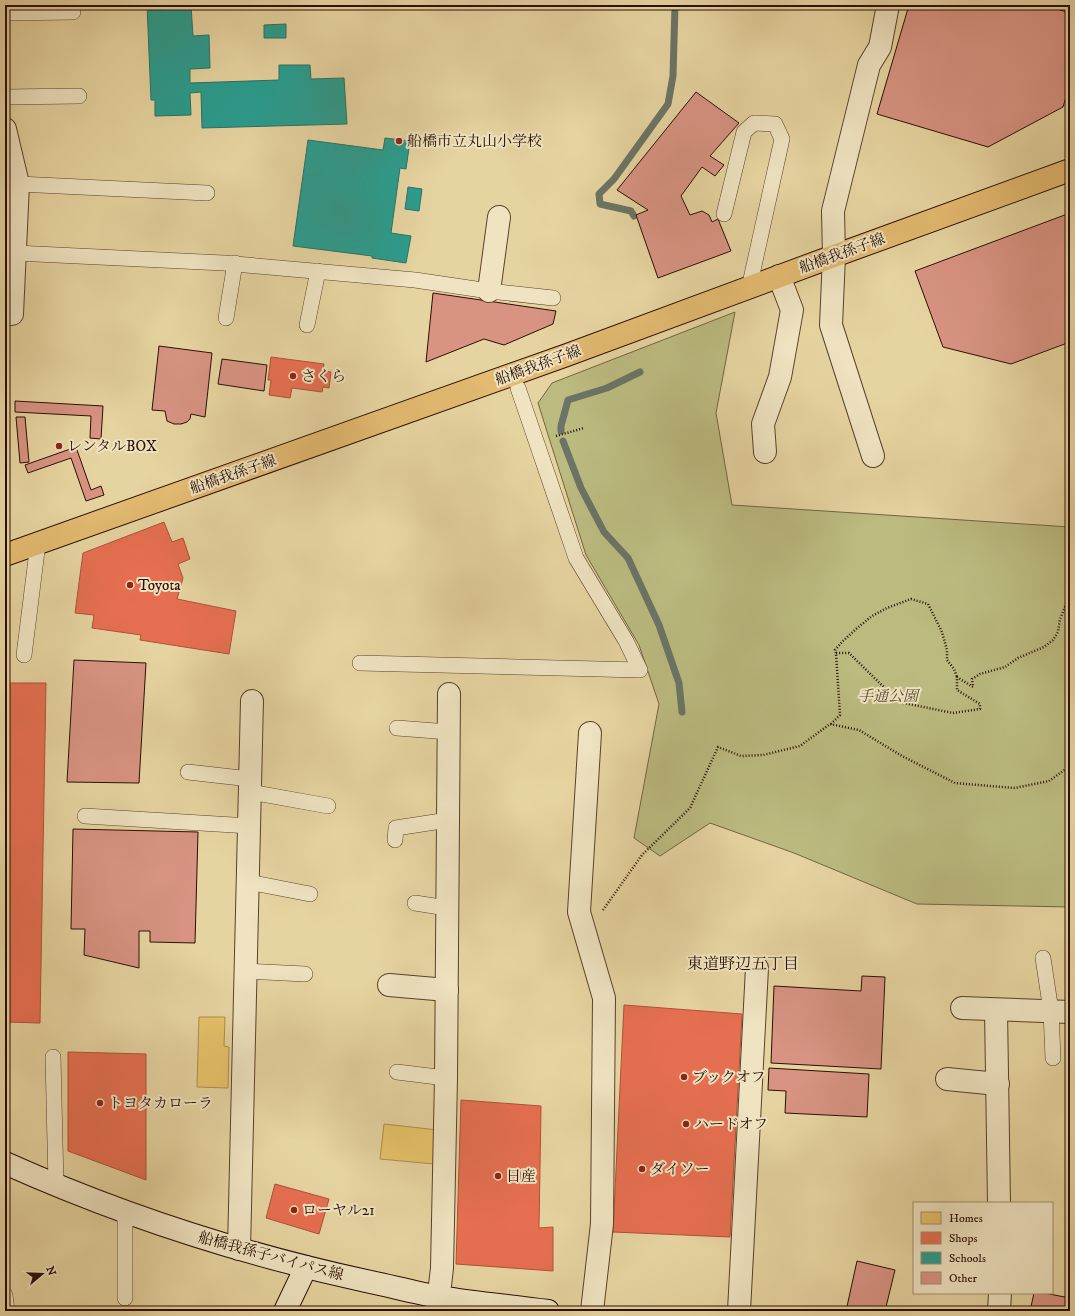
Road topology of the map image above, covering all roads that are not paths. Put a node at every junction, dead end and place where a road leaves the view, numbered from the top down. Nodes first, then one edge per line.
1 (888, 5) edge
2 (73, 12) dead end
3 (5, 13) edge
4 (79, 96) dead end
5 (5, 97) edge
6 (5, 129) edge
7 (1070, 170) edge
8 (18, 184) junction
9 (207, 193) dead end
10 (724, 214) dead end
11 (499, 216) dead end
12 (15, 253) junction
13 (834, 256) junction
14 (235, 264) junction
15 (318, 271) junction
16 (779, 276) junction
17 (748, 288) junction
18 (489, 291) junction
19 (553, 298) dead end
20 (9, 313) edge
21 (226, 318) dead end
22 (306, 325) dead end
23 (518, 388) dead end
24 (765, 452) dead end
25 (873, 456) dead end
26 (38, 544) junction
27 (5, 555) edge
28 (24, 654) dead end
29 (360, 663) dead end
30 (449, 694) dead end
31 (252, 701) dead end
32 (397, 728) dead end
33 (449, 732) junction
34 (590, 733) dead end
35 (188, 772) dead end
36 (250, 786) junction
37 (328, 806) dead end
38 (85, 816) dead end
39 (448, 820) junction
40 (250, 826) junction
41 (395, 840) dead end
42 (248, 882) junction
43 (310, 894) dead end
44 (415, 903) dead end
45 (447, 908) junction
46 (1043, 958) dead end
47 (757, 968) dead end
48 (246, 971) junction
49 (305, 974) dead end
50 (389, 985) dead end
51 (447, 990) junction
52 (962, 1008) dead end
53 (996, 1010) junction
54 (1061, 1012) edge
55 (53, 1057) dead end
56 (1053, 1058) dead end
57 (397, 1072) dead end
58 (446, 1078) junction
59 (947, 1079) dead end
60 (998, 1084) junction
61 (5, 1163) edge
62 (56, 1185) junction
63 (999, 1202) edge
64 (125, 1212) junction
65 (239, 1249) junction
66 (306, 1268) junction
67 (1000, 1294) edge
68 (5, 1295) edge
69 (125, 1298) dead end
70 (438, 1304) edge
71 (7, 1311) edge
72 (285, 1311) edge
73 (548, 1311) edge
74 (592, 1311) edge
75 (739, 1311) edge
76 (999, 1311) edge

1 - 13 street
2 - 3 lane
4 - 5 lane
6 - 8 street
7 - 13 main road, 船橋我孫子線
8 - 9 lane
8 - 12 street
10 - 17 lane
11 - 18 street
12 - 14 lane
12 - 20 street
13 - 16 main road, 船橋我孫子線
13 - 25 street
14 - 15 lane
14 - 21 lane
15 - 18 lane
15 - 22 lane
16 - 17 main road, 船橋我孫子線
16 - 24 street
17 - 26 main road, 船橋我孫子線
18 - 19 lane
23 - 29 lane
26 - 27 main road, 船橋我孫子線
26 - 28 lane
30 - 33 street
31 - 36 street
32 - 33 lane
33 - 39 street
34 - 74 street
35 - 36 lane
36 - 37 lane
36 - 40 street
38 - 40 lane
39 - 41 lane
39 - 45 street
40 - 42 street
42 - 43 lane
42 - 48 street
44 - 45 lane
45 - 51 street
46 - 54 lane
47 - 75 street
48 - 49 lane
48 - 65 street
50 - 51 street
51 - 58 street
52 - 53 street
53 - 54 street
53 - 60 street
54 - 56 lane
55 - 62 lane
57 - 58 lane
58 - 70 street
59 - 60 street
60 - 63 street
61 - 62 street, 船橋我孫子バイパス線
62 - 64 street, 船橋我孫子バイパス線
64 - 65 street, 船橋我孫子バイパス線
64 - 69 lane
65 - 66 street, 船橋我孫子バイパス線
66 - 70 street, 船橋我孫子バイパス線
66 - 72 street
67 - 76 street
68 - 71 lane
70 - 73 street, 船橋我孫子バイパス線

